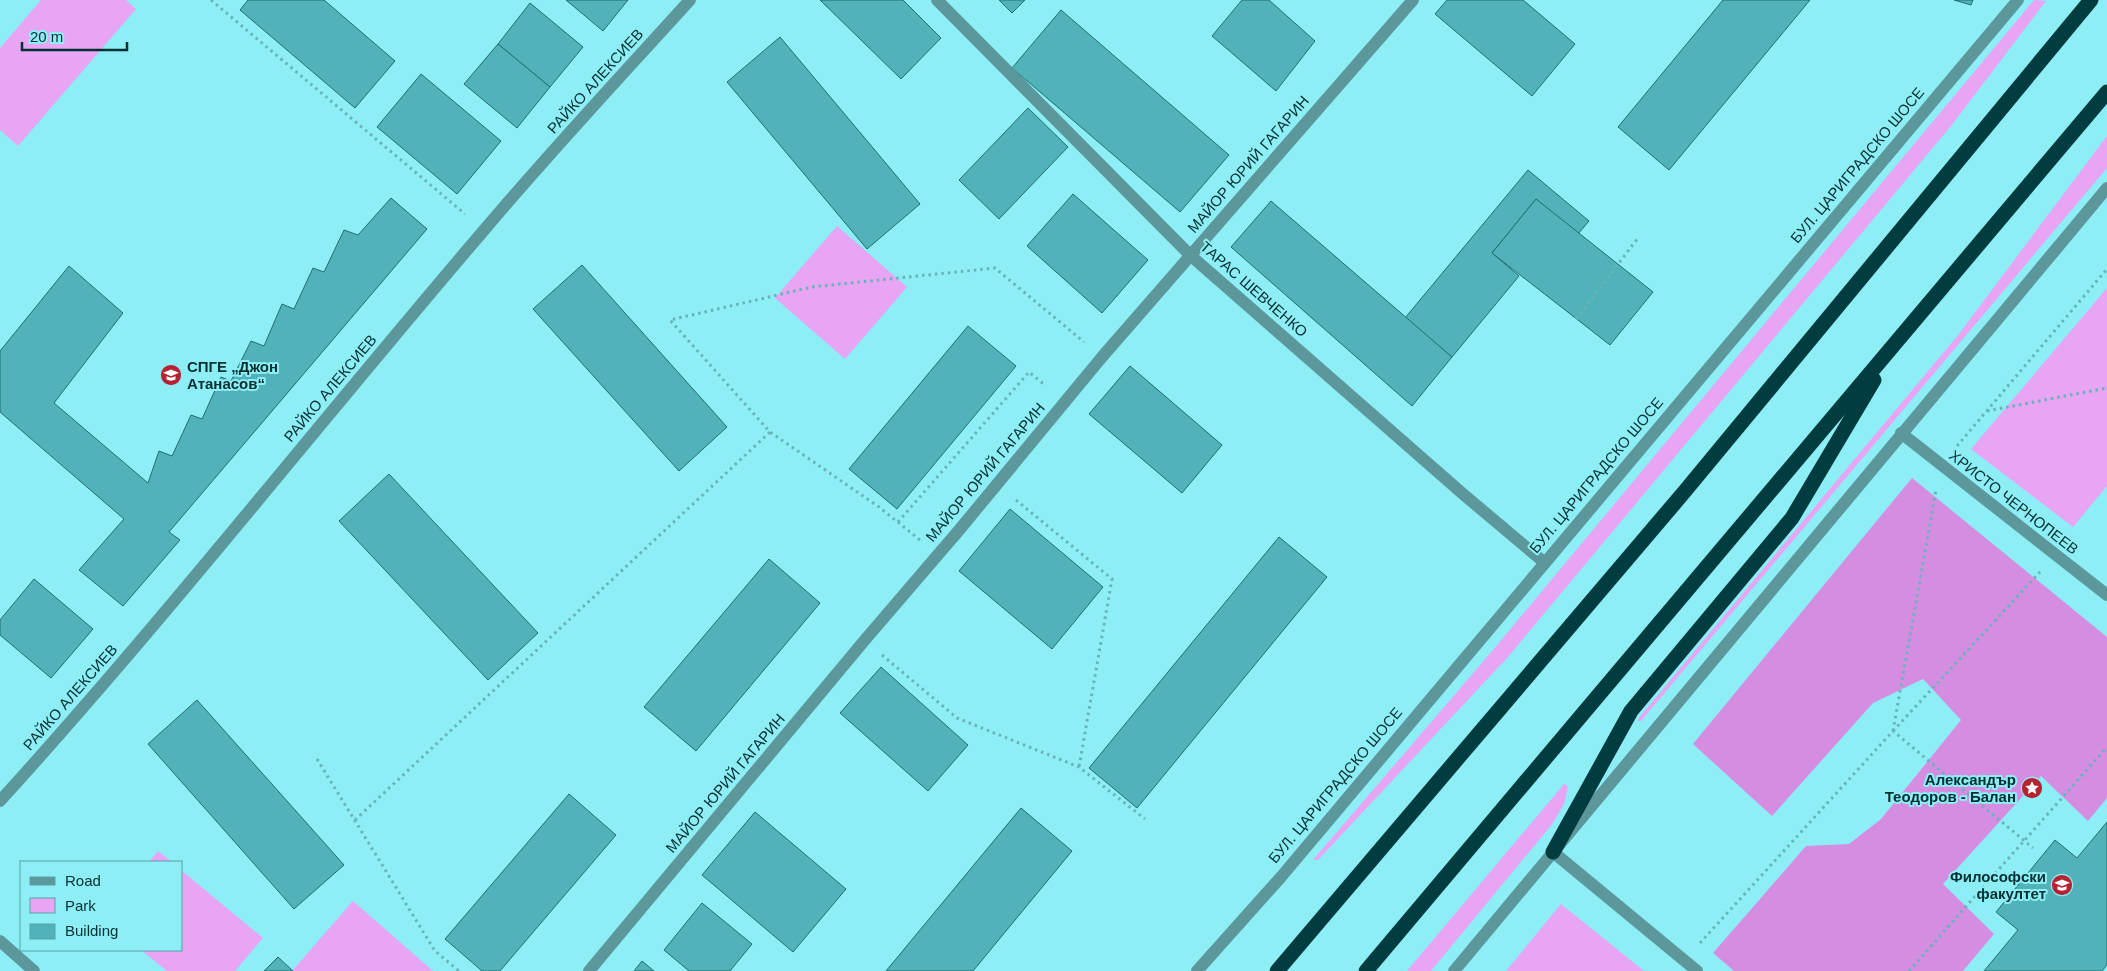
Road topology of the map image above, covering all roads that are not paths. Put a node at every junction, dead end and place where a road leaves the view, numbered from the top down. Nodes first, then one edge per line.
1 (690, 0) edge
2 (937, 0) edge
3 (1412, 0) edge
4 (2018, 0) edge
5 (2091, 0) edge
6 (2107, 92) edge
7 (2107, 188) edge
8 (1190, 255) junction
9 (1898, 340) junction
10 (1901, 433) junction
11 (1545, 563) junction
12 (2107, 595) edge
13 (0, 801) edge
14 (1553, 852) junction
15 (0, 941) edge
16 (34, 971) edge
17 (589, 971) edge
18 (1198, 971) edge
19 (1277, 971) edge
20 (1366, 971) edge
21 (1454, 971) edge
22 (1697, 971) edge

1 - 13 street, РАЙКО АЛЕКСИЕВ
2 - 8 street, ТАРАС ШЕВЧЕНКО
3 - 8 street, МАЙОР ЮРИЙ ГАГАРИН
4 - 11 street, БУЛ. ЦАРИГРАДСКО ШОСЕ
5 - 19 highway
6 - 9 highway
7 - 10 street
8 - 11 street, ТАРАС ШЕВЧЕНКО
8 - 17 street, МАЙОР ЮРИЙ ГАГАРИН
9 - 14 highway
9 - 20 highway
10 - 12 street, ХРИСТО ЧЕРНОПЕЕВ
10 - 14 street
11 - 18 street, БУЛ. ЦАРИГРАДСКО ШОСЕ
14 - 21 street
14 - 22 street
15 - 16 street

